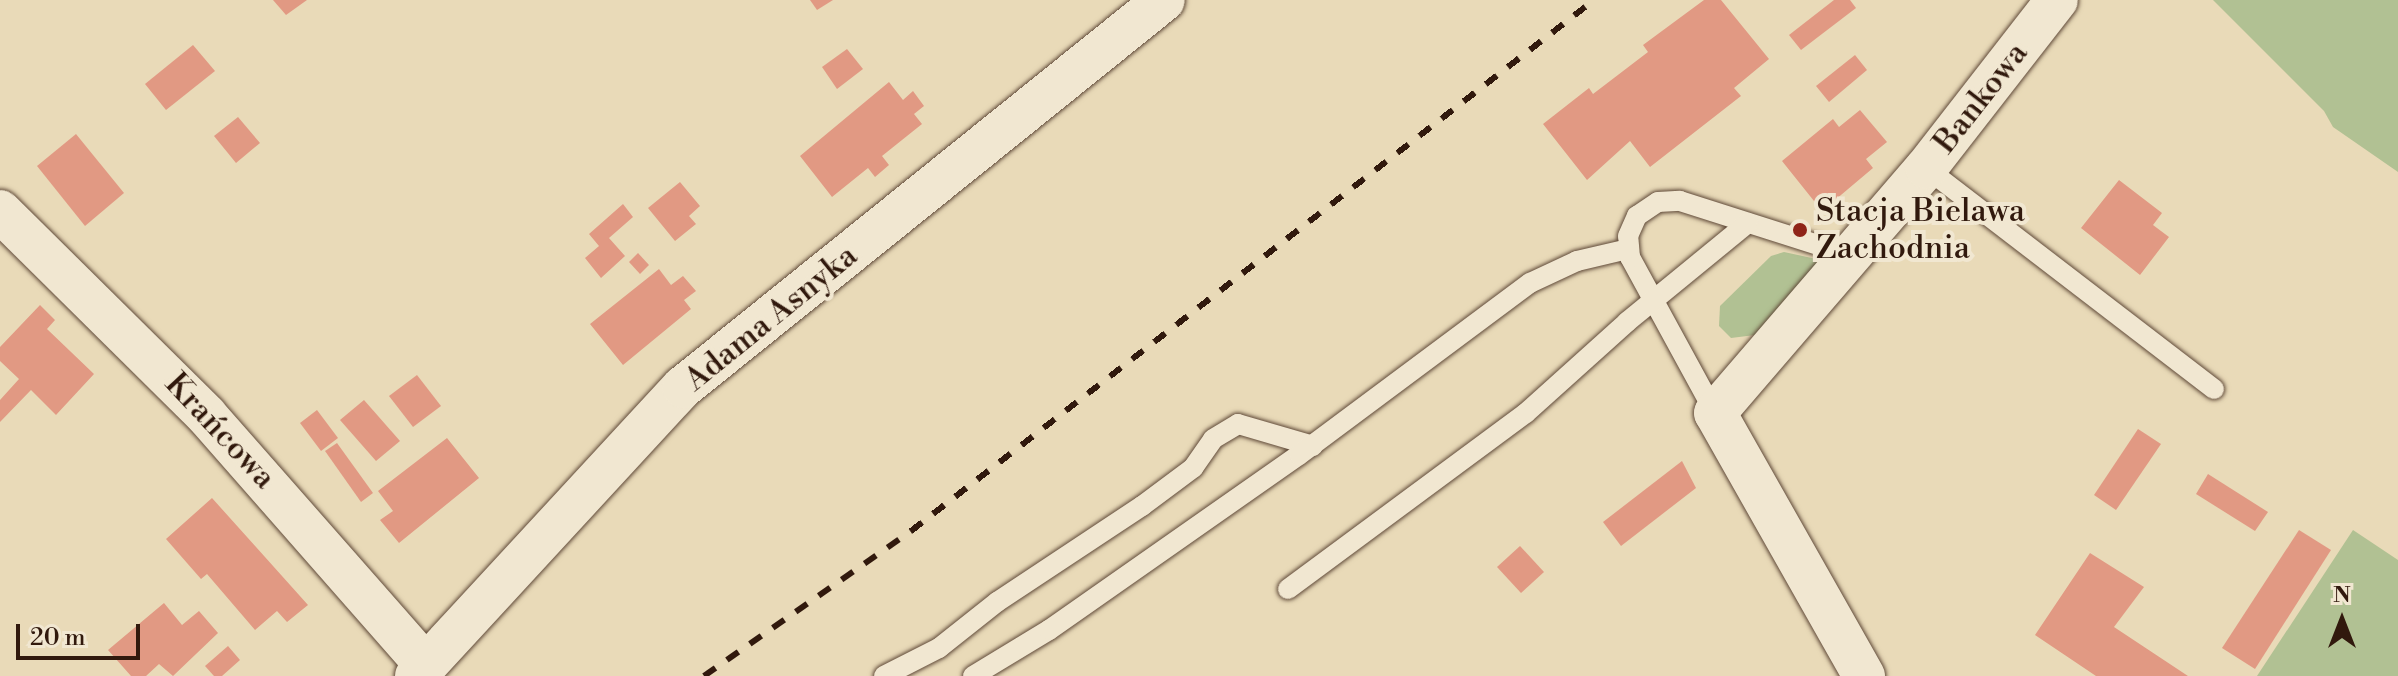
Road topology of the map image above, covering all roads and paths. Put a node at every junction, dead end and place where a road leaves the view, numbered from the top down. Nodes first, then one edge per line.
1 (1164, 0) edge
2 (2057, 0) edge
3 (1926, 168) junction
4 (0, 211) edge
5 (1748, 223) junction
6 (1628, 249) junction
7 (1846, 261) junction
8 (1653, 300) junction
9 (2214, 389) dead end
10 (1715, 413) junction
11 (1313, 446) junction
12 (1288, 589) dead end
13 (421, 670) edge
14 (884, 676) edge
15 (973, 676) edge
16 (1864, 676) edge

1 - 13 street, Adama Asnyka
2 - 3 street, Bankowa
3 - 7 street, Bankowa
3 - 9 lane
4 - 13 street, Krańcowa
5 - 6 lane
5 - 7 lane
5 - 8 lane
6 - 8 lane
6 - 11 lane
7 - 10 street, Bankowa
8 - 10 lane
8 - 12 lane
10 - 16 street
11 - 14 lane
11 - 15 lane

